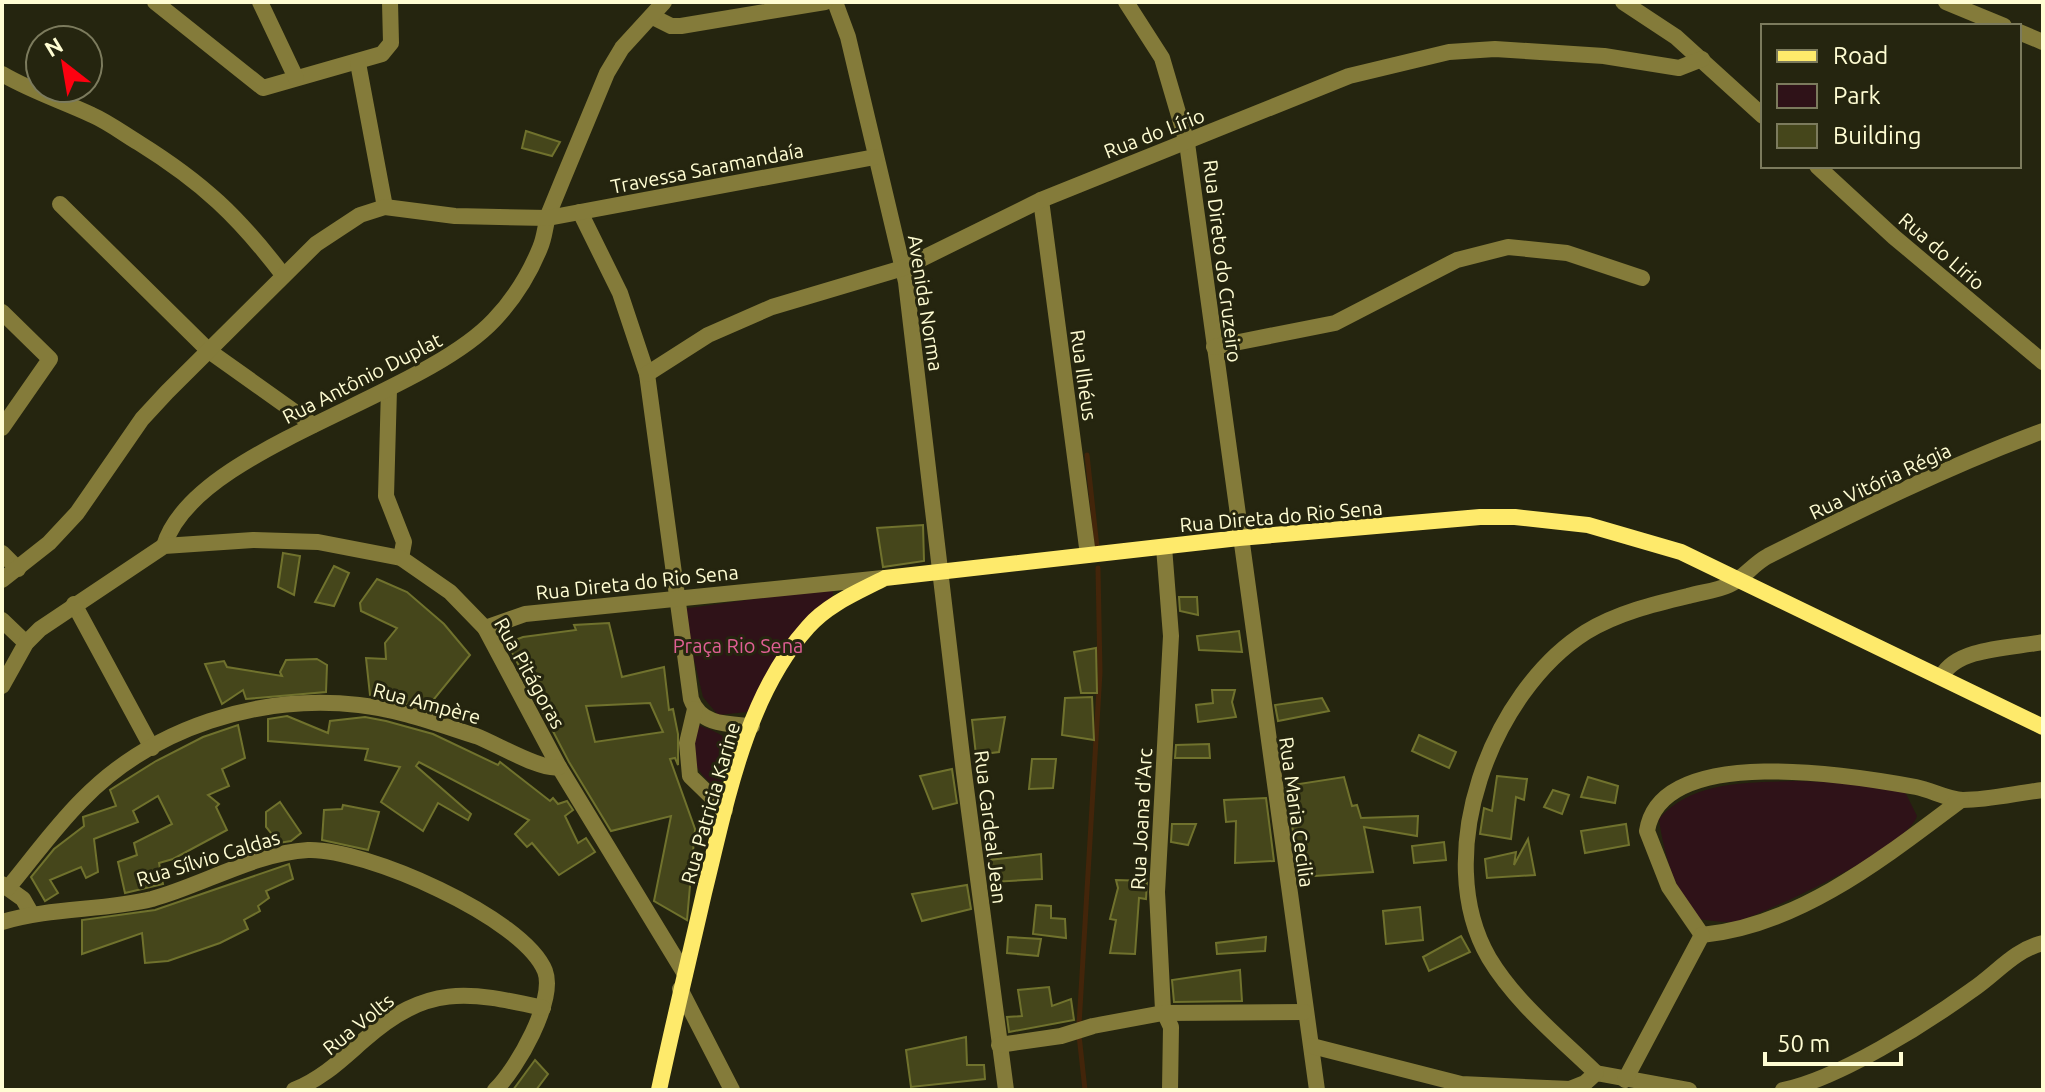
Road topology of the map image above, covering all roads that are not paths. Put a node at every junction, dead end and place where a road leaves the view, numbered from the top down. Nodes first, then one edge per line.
1 (155, 2) edge
2 (260, 2) edge
3 (390, 2) edge
4 (664, 2) edge
5 (825, 2) edge
6 (835, 2) edge
7 (1126, 2) edge
8 (1623, 2) edge
9 (1946, 2) edge
10 (1972, 7) edge
11 (653, 17) junction
12 (2001, 24) edge
13 (2021, 33) edge
14 (2043, 42) edge
15 (1702, 59) junction
16 (358, 63) junction
17 (2, 74) edge
18 (296, 78) junction
19 (1761, 114) edge
20 (1187, 143) junction
21 (875, 157) junction
22 (1819, 168) edge
23 (1041, 200) junction
24 (60, 204) dead end
25 (385, 207) junction
26 (580, 212) junction
27 (548, 218) junction
28 (903, 268) junction
29 (283, 275) junction
30 (1642, 278) dead end
31 (2, 312) edge
32 (1214, 347) junction
33 (209, 351) junction
34 (2043, 362) edge
35 (647, 374) junction
36 (389, 389) junction
37 (313, 425) junction
38 (2, 428) edge
39 (2043, 431) edge
40 (1239, 538) junction
41 (164, 546) junction
42 (1164, 547) junction
43 (2, 553) edge
44 (1088, 555) junction
45 (401, 558) junction
46 (18, 569) junction
47 (939, 569) junction
48 (885, 578) junction
49 (1740, 578) junction
50 (2, 580) edge
51 (676, 598) junction
52 (74, 604) junction
53 (2, 620) edge
54 (485, 628) junction
55 (2043, 642) edge
56 (26, 643) junction
57 (1942, 676) junction
58 (2, 686) edge
59 (695, 709) junction
60 (752, 726) junction
61 (2043, 727) edge
62 (152, 748) junction
63 (559, 767) junction
64 (2043, 790) edge
65 (1961, 800) junction
66 (725, 810) junction
67 (5, 886) edge
68 (31, 913) junction
69 (2, 922) edge
70 (1702, 935) junction
71 (2043, 943) edge
72 (682, 982) junction
73 (543, 1008) junction
74 (1304, 1012) junction
75 (1163, 1013) junction
76 (999, 1045) junction
77 (1312, 1046) junction
78 (1596, 1073) junction
79 (1625, 1080) junction
80 (294, 1090) edge
81 (495, 1090) edge
82 (659, 1090) edge
83 (732, 1090) edge
84 (1006, 1090) edge
85 (1170, 1090) edge
86 (1317, 1090) edge
87 (1689, 1090) edge
88 (1783, 1090) edge

1 - 18 street
2 - 18 street
3 - 16 street
4 - 11 street, Rua Antônio Duplat
5 - 11 street
6 - 21 street, Avenida Norma
7 - 20 street, Rua Direto do Cruzeiro
8 - 15 street
9 - 10 street
10 - 12 street
11 - 27 street, Rua Antônio Duplat
13 - 14 street
15 - 19 street
15 - 20 street, Rua do Lírio
16 - 18 street
16 - 25 street
17 - 29 street
20 - 23 street, Rua do Lírio
20 - 32 street, Rua Direto do Cruzeiro
21 - 26 street, Travessa Saramandaía
21 - 28 street, Avenida Norma
22 - 34 street, Rua do Lirio
23 - 28 street, Rua do Lírio
23 - 44 street, Rua Ilhéus
24 - 33 street
25 - 27 street, Travessa Saramandaía
25 - 29 street
26 - 27 street, Travessa Saramandaía
26 - 35 street
27 - 36 street, Rua Antônio Duplat
28 - 35 street, Rua do Lírio
28 - 47 street, Avenida Norma
29 - 33 street
30 - 32 street
31 - 38 street
32 - 40 street, Rua Direto do Cruzeiro
33 - 37 street
33 - 46 street
35 - 51 street
36 - 37 street, Rua Antônio Duplat
36 - 45 street
37 - 41 street, Rua Antônio Duplat
39 - 49 street, Rua Vitória Régia
40 - 42 main road, Rua Direta do Rio Sena
40 - 49 main road, Rua Direta do Rio Sena
40 - 74 street, Rua Maria Cecilia
41 - 45 street, Rua Pitágoras
41 - 52 street, Rua Pitágoras
42 - 44 main road, Rua Direta do Rio Sena
42 - 75 street, Rua Joana d'Arc
43 - 46 street
44 - 47 main road, Rua Direta do Rio Sena
45 - 54 street, Rua Pitágoras
46 - 50 street
47 - 48 main road, Rua Direta do Rio Sena
47 - 76 street, Rua Cardeal Jean
48 - 51 street, Rua Direta do Rio Sena
48 - 60 main road, Rua Patricia Karine
49 - 57 main road, Rua Direta do Rio Sena
49 - 78 street, Rua Vitória Régia
51 - 54 street, Rua Direta do Rio Sena
51 - 59 street
52 - 56 street, Rua Pitágoras
52 - 62 street
53 - 56 street
54 - 63 street, Rua Pitágoras
55 - 57 street
56 - 58 street, Rua Pitágoras
57 - 61 main road, Rua Direta do Rio Sena
59 - 60 street
59 - 66 street
60 - 66 main road, Rua Patricia Karine
62 - 63 street, Rua Ampère
62 - 67 street, Rua Ampère
63 - 72 street, Rua Pitágoras
64 - 65 street
65 - 70 street
65 - 70 street
66 - 72 main road, Rua Patricia Karine
67 - 68 street
68 - 69 street, Rua Sílvio Caldas
68 - 73 street, Rua Sílvio Caldas
70 - 79 street
71 - 88 street
72 - 82 main road, Rua Patricia Karine
72 - 83 street, Rua Pitágoras
73 - 80 street, Rua Volts
73 - 81 street, Rua Sílvio Caldas
74 - 75 street
74 - 77 street, Rua Maria Cecilia
75 - 76 street
75 - 85 street, Rua Joana d'Arc
76 - 84 street, Rua Cardeal Jean
77 - 78 street
77 - 86 street, Rua Maria Cecilia
78 - 79 street
79 - 87 street

